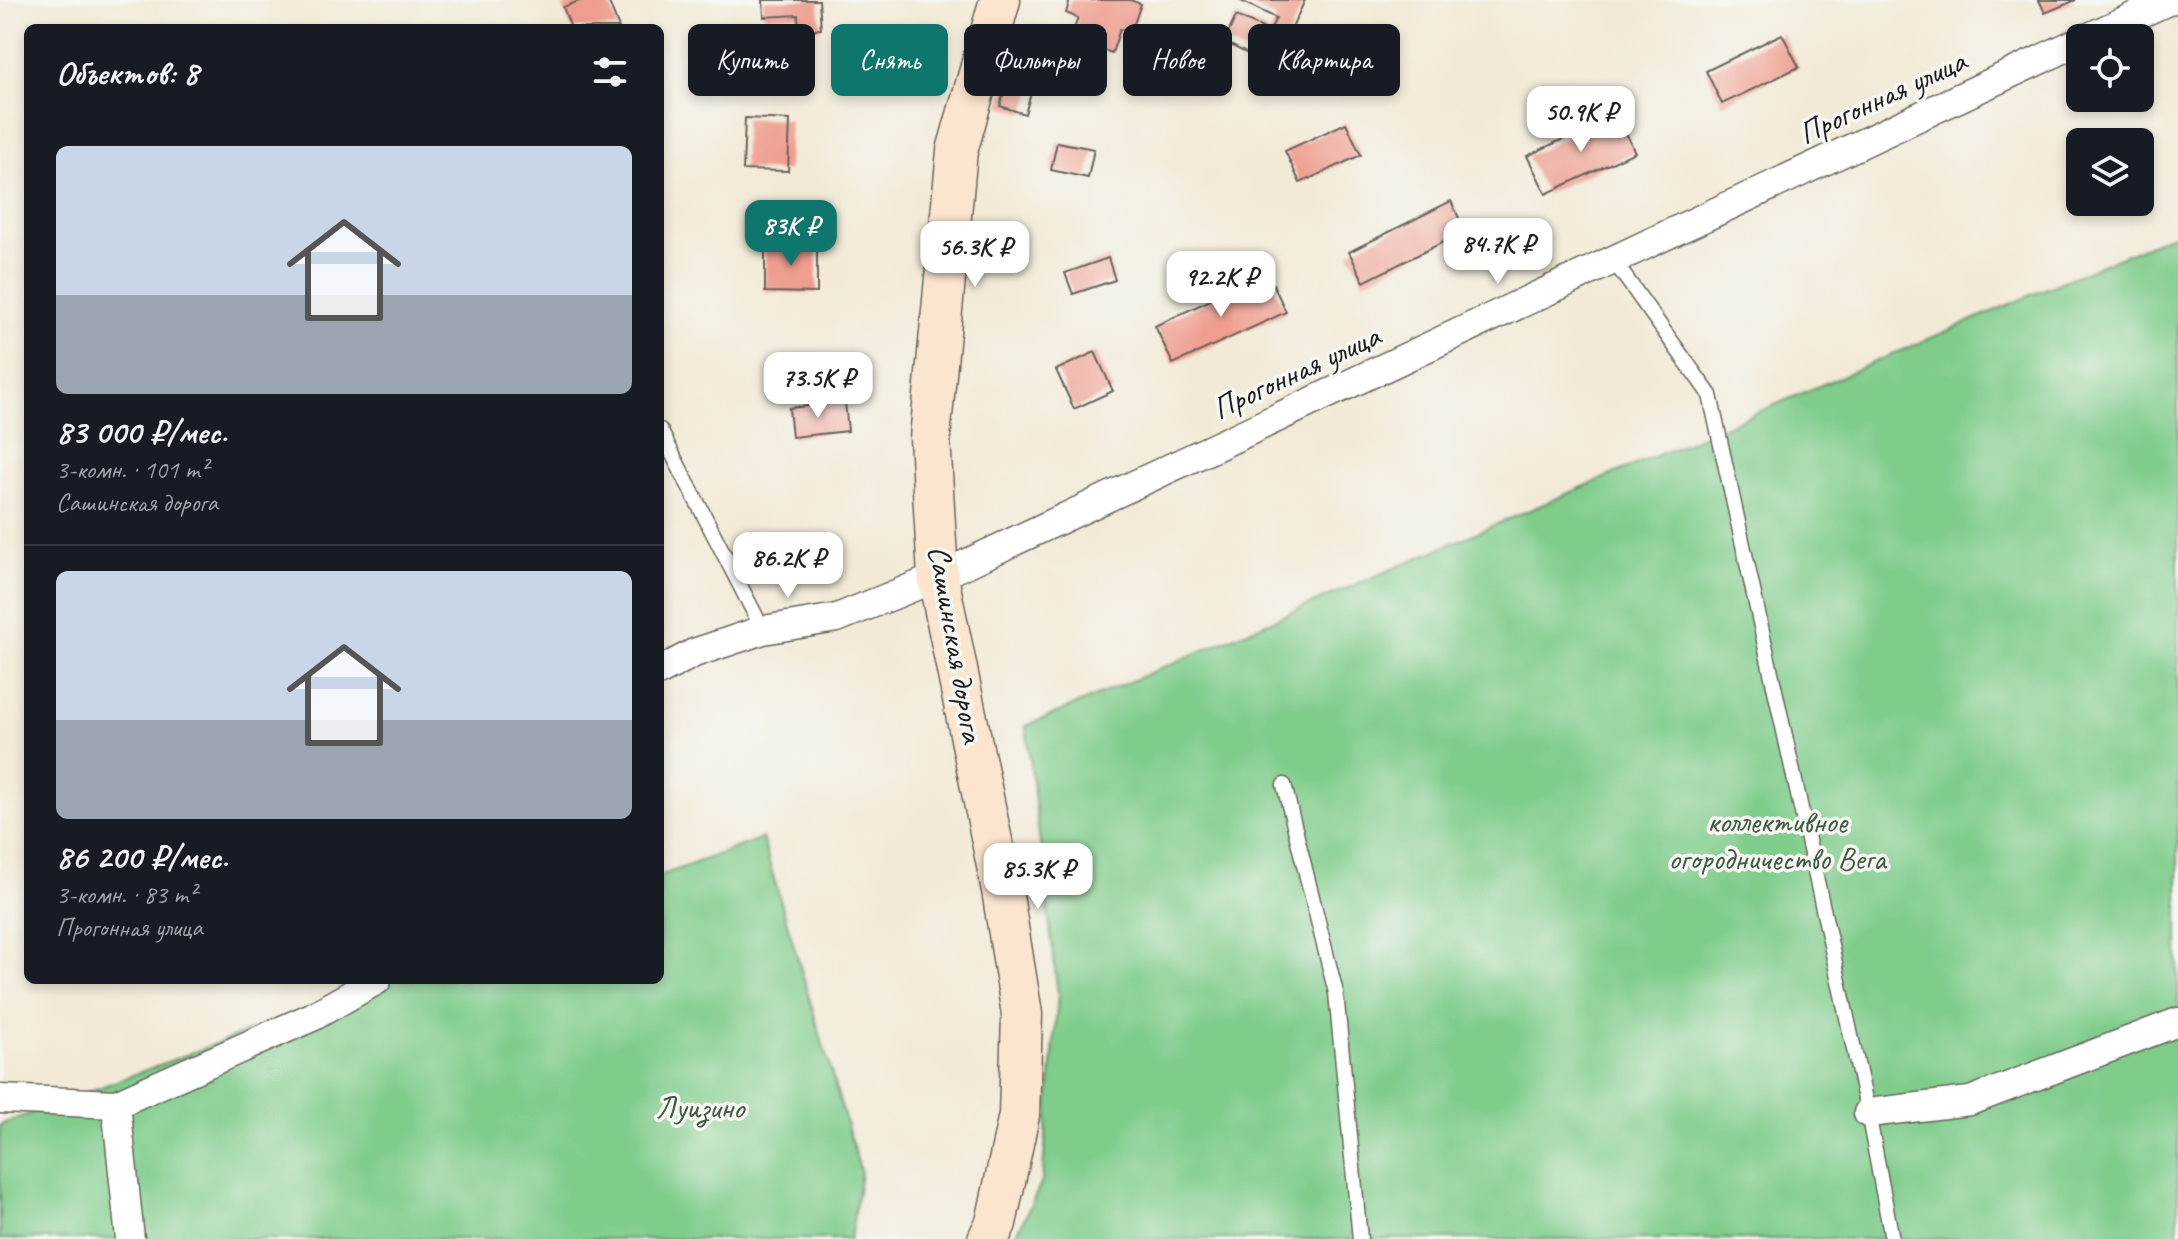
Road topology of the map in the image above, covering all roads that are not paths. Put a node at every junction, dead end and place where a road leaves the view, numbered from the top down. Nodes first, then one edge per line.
1 (1000, 0) edge
2 (2156, 3) edge
3 (2115, 24) edge
4 (2066, 48) edge
5 (1613, 260) junction
6 (664, 438) edge
7 (938, 577) junction
8 (763, 630) junction
9 (664, 669) edge
10 (1284, 785) dead end
11 (370, 984) edge
12 (2178, 1022) edge
13 (0, 1099) edge
14 (116, 1104) junction
15 (1868, 1113) junction
16 (130, 1239) edge
17 (988, 1239) edge
18 (1360, 1239) edge
19 (1892, 1239) edge

1 - 7 street, Сашинская дорога
2 - 3 street
4 - 5 street, Прогонная улица
5 - 7 street, Прогонная улица
5 - 15 lane
6 - 8 lane
7 - 8 street, Прогонная улица
7 - 17 street, Сашинская дорога
8 - 9 street, Прогонная улица
10 - 18 lane
11 - 14 street
12 - 15 street
13 - 14 street
14 - 16 street
15 - 19 lane

